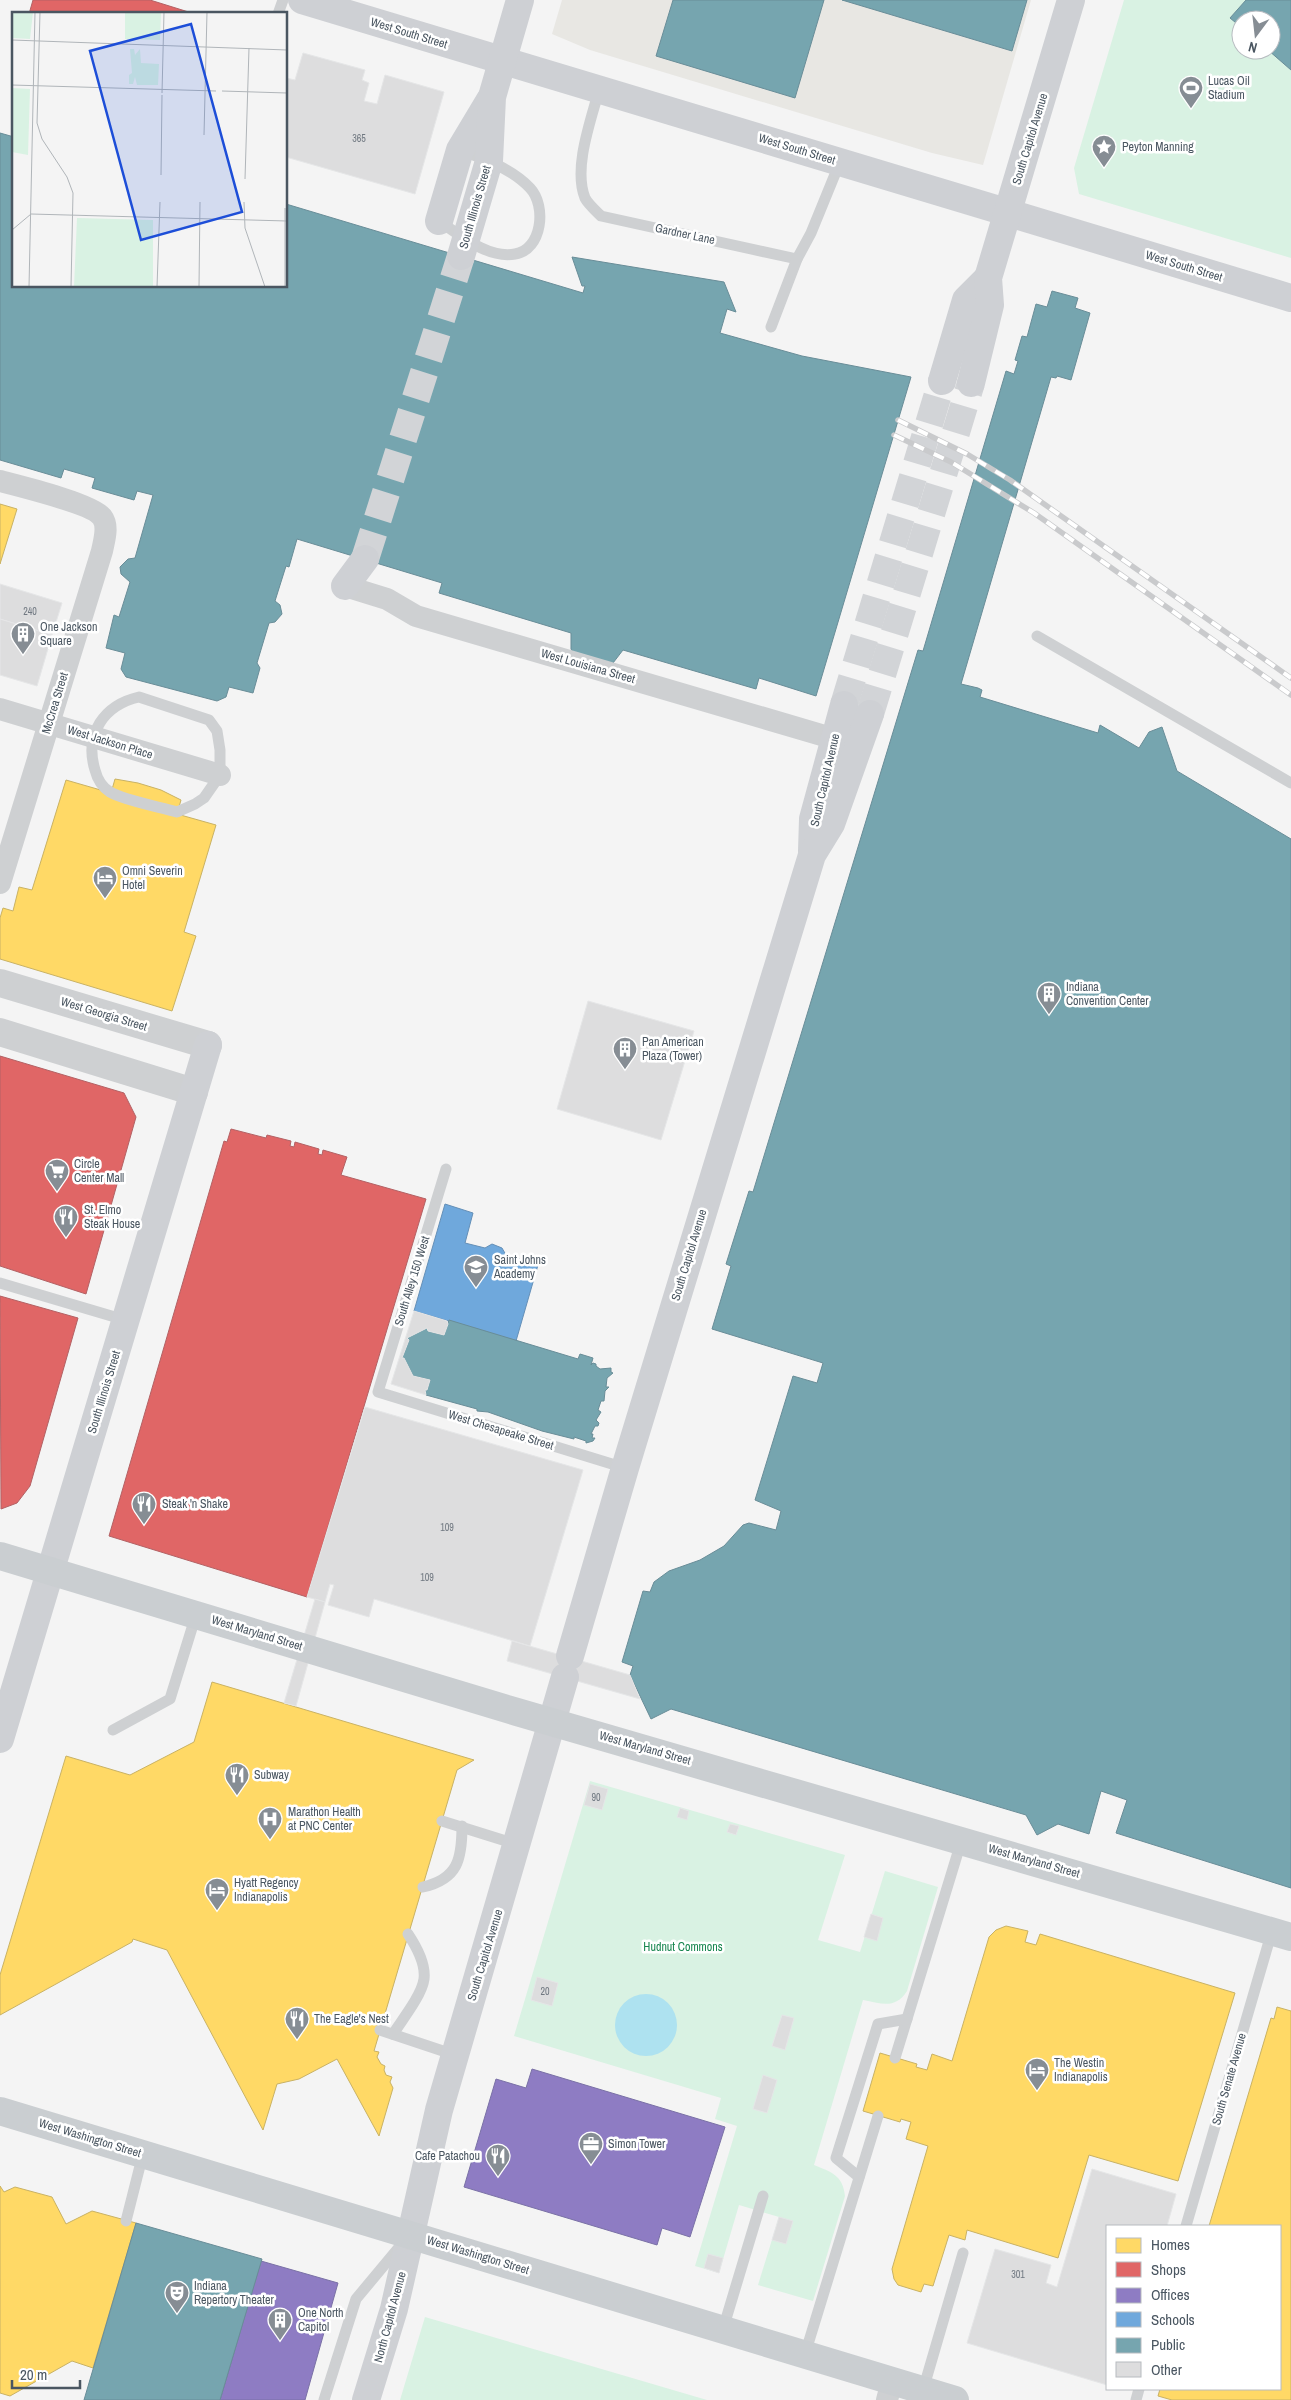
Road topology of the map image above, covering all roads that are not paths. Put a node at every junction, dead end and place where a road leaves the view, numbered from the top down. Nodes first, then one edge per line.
1 (283, 0) edge
2 (302, 0) edge
3 (520, 0) edge
4 (1071, 0) edge
5 (279, 12) edge
6 (502, 61) junction
7 (599, 90) junction
8 (492, 97) junction
9 (460, 150) junction
10 (489, 161) junction
11 (840, 162) junction
12 (1008, 214) junction
13 (440, 221) joint
14 (463, 247) junction
15 (798, 259) junction
16 (988, 278) junction
17 (1291, 298) edge
18 (771, 326) dead end
19 (942, 381) tunnel mouth
20 (971, 383) tunnel mouth
21 (0, 481) edge
22 (365, 560) tunnel mouth
23 (345, 586) joint
24 (1037, 636) dead end
25 (844, 705) tunnel mouth
26 (0, 709) edge
27 (870, 714) tunnel mouth
28 (49, 724) junction
29 (91, 737) junction
30 (835, 739) junction
31 (220, 775) junction
32 (1291, 783) edge
33 (6, 844) edge
34 (812, 855) junction
35 (0, 883) edge
36 (0, 982) edge
37 (0, 1032) edge
38 (208, 1045) joint
39 (194, 1092) junction
40 (446, 1169) dead end
41 (0, 1283) edge
42 (125, 1320) junction
43 (378, 1392) joint
44 (625, 1468) junction
45 (0, 1556) edge
46 (50, 1571) junction
47 (196, 1615) junction
48 (552, 1721) junction
49 (113, 1730) dead end
50 (0, 1739) edge
51 (442, 1820) dead end
52 (462, 1826) junction
53 (962, 1839) junction
54 (518, 1844) junction
55 (422, 1887) dead end
56 (408, 1934) dead end
57 (1282, 1934) edge
58 (907, 2019) junction
59 (380, 2030) dead end
60 (393, 2034) junction
61 (455, 2055) junction
62 (895, 2058) dead end
63 (0, 2111) edge
64 (878, 2116) dead end
65 (142, 2154) junction
66 (859, 2177) junction
67 (763, 2196) dead end
68 (126, 2221) dead end
69 (1186, 2225) edge
70 (411, 2234) junction
71 (963, 2253) dead end
72 (723, 2330) junction
73 (805, 2354) junction
74 (889, 2390) edge
75 (923, 2390) junction
76 (324, 2400) edge
77 (366, 2400) edge
78 (955, 2400) edge

1 - 5 lane
2 - 6 main road, West South Street
3 - 6 main road, South Illinois Street
4 - 12 main road, South Capitol Avenue
6 - 7 main road, West South Street
6 - 8 main road, South Illinois Street
7 - 11 main road, West South Street
7 - 15 lane, Gardner Lane
8 - 9 main road, South Illinois Street
8 - 10 main road, South Illinois Street
9 - 10 lane
9 - 13 main road, South Illinois Street
10 - 14 main road, South Illinois Street
10 - 14 lane
11 - 12 main road, West South Street
11 - 15 lane
12 - 16 main road, South Capitol Avenue
12 - 17 main road, West South Street
13 - 14 lane
15 - 18 lane
16 - 19 main road, South Capitol Avenue
16 - 20 main road, South Capitol Avenue
21 - 28 street, McCrea Street
22 - 23 main road
23 - 30 street, West Louisiana Street
24 - 32 lane
25 - 30 main road, South Capitol Avenue
26 - 28 street, West Jackson Place
27 - 34 main road, South Capitol Avenue
28 - 29 street, West Jackson Place
28 - 33 street, McCrea Street
29 - 31 street, West Jackson Place
29 - 31 lane
29 - 31 lane
30 - 34 main road, South Capitol Avenue
33 - 35 street, McCrea Street
34 - 44 main road, South Capitol Avenue
36 - 38 street, West Georgia Street
37 - 39 street
38 - 39 main road, South Illinois Street
39 - 42 main road, South Illinois Street
40 - 43 lane, South Alley 150 West
41 - 42 lane
42 - 46 main road, South Illinois Street
43 - 44 lane, West Chesapeake Street
44 - 48 main road, South Capitol Avenue
45 - 46 main road, West Maryland Street
46 - 47 main road, West Maryland Street
46 - 50 main road, South Illinois Street
47 - 48 main road, West Maryland Street
47 - 49 lane
48 - 53 main road, West Maryland Street
48 - 54 main road, South Capitol Avenue
51 - 52 lane
52 - 54 lane
52 - 55 lane
53 - 57 main road, West Maryland Street
53 - 58 lane
54 - 61 main road, South Capitol Avenue
56 - 60 lane
57 - 69 lane, South Senate Avenue
58 - 62 lane
58 - 66 lane
59 - 60 lane
60 - 61 lane
61 - 70 main road, South Capitol Avenue
63 - 65 main road, West Washington Street
64 - 66 lane
65 - 68 lane
65 - 70 main road, West Washington Street
66 - 73 lane
67 - 72 lane
70 - 72 main road, West Washington Street
70 - 76 lane
70 - 77 main road, North Capitol Avenue
71 - 75 lane
72 - 73 main road, West Washington Street
73 - 74 main road, West Washington Street
74 - 75 main road, West Washington Street
75 - 78 main road, West Washington Street

